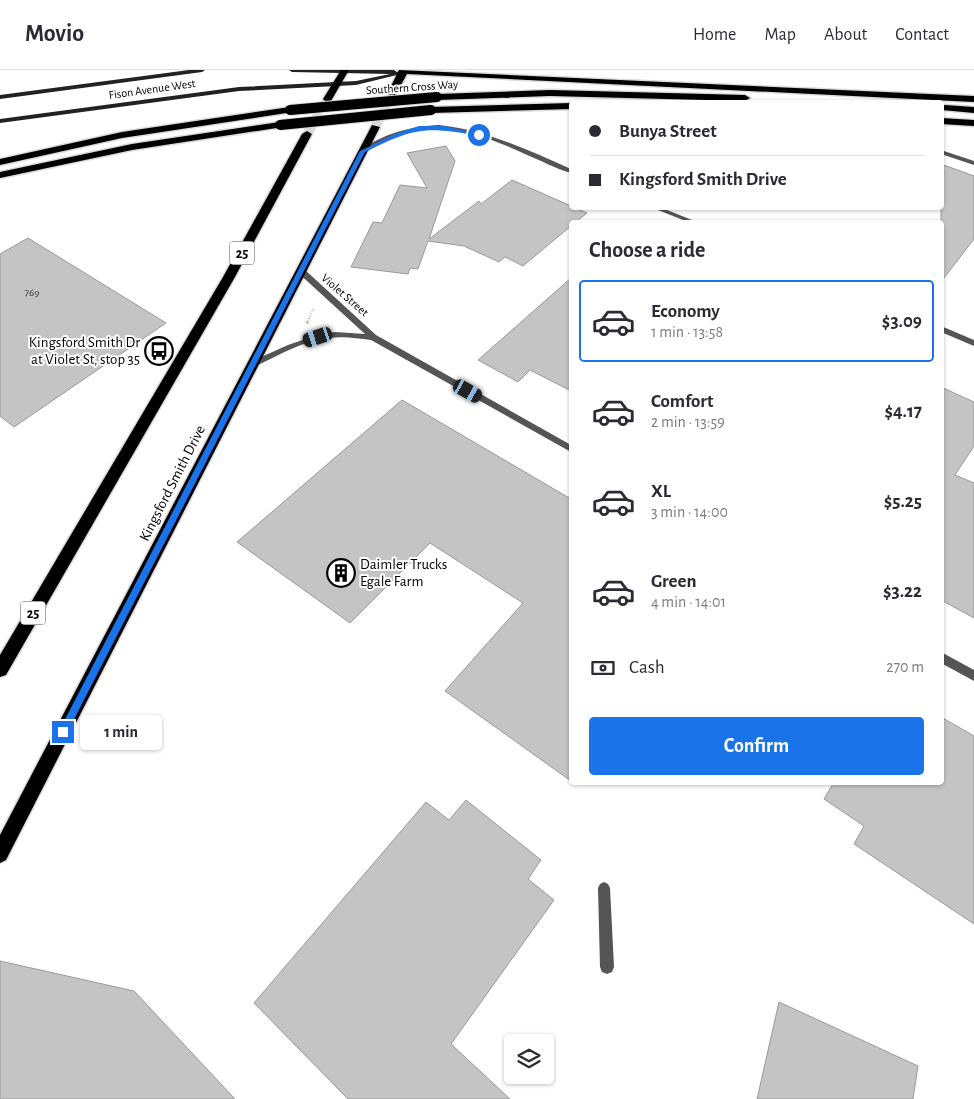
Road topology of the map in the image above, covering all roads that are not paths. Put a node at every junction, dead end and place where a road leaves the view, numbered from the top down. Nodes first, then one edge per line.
1 (202, 70) edge
2 (292, 70) edge
3 (345, 70) edge
4 (403, 72) edge
5 (484, 72) edge
6 (337, 85) junction
7 (392, 94) tunnel mouth
8 (0, 96) edge
9 (752, 99) dead end
10 (974, 99) edge
11 (328, 100) tunnel mouth
12 (569, 106) edge
13 (944, 108) edge
14 (974, 110) edge
15 (0, 121) edge
16 (944, 121) edge
17 (974, 123) edge
18 (375, 127) tunnel mouth
19 (307, 134) tunnel mouth
20 (363, 151) junction
21 (944, 153) edge
22 (0, 162) edge
23 (974, 163) edge
24 (569, 170) edge
25 (0, 176) edge
26 (663, 210) edge
27 (688, 220) edge
28 (301, 271) junction
29 (944, 330) edge
30 (373, 337) junction
31 (974, 343) edge
32 (253, 364) junction
33 (569, 448) edge
34 (944, 659) edge
35 (0, 670) edge
36 (974, 676) edge
37 (0, 854) edge
38 (604, 888) dead end
39 (607, 967) dead end

1 - 8 main road, Fison Avenue West
2 - 3 main road
3 - 4 main road
3 - 6 highway
4 - 5 highway
4 - 6 main road, Fison Avenue West
4 - 7 highway
5 - 10 highway
6 - 11 highway
6 - 15 main road, Fison Avenue West
9 - 22 highway, Southern Cross Way, bridge
12 - 25 highway, Southern Cross Way, bridge
13 - 14 highway
16 - 17 highway
18 - 20 highway, Kingsford Smith Drive
19 - 35 highway, 25
20 - 24 street
20 - 28 highway, Kingsford Smith Drive
21 - 23 street
26 - 27 street
28 - 30 street, Violet Street
28 - 32 highway, Kingsford Smith Drive
29 - 31 street
30 - 32 street, Violet Street
30 - 33 street, Violet Street
32 - 37 highway, Kingsford Smith Drive
34 - 36 street
38 - 39 street

